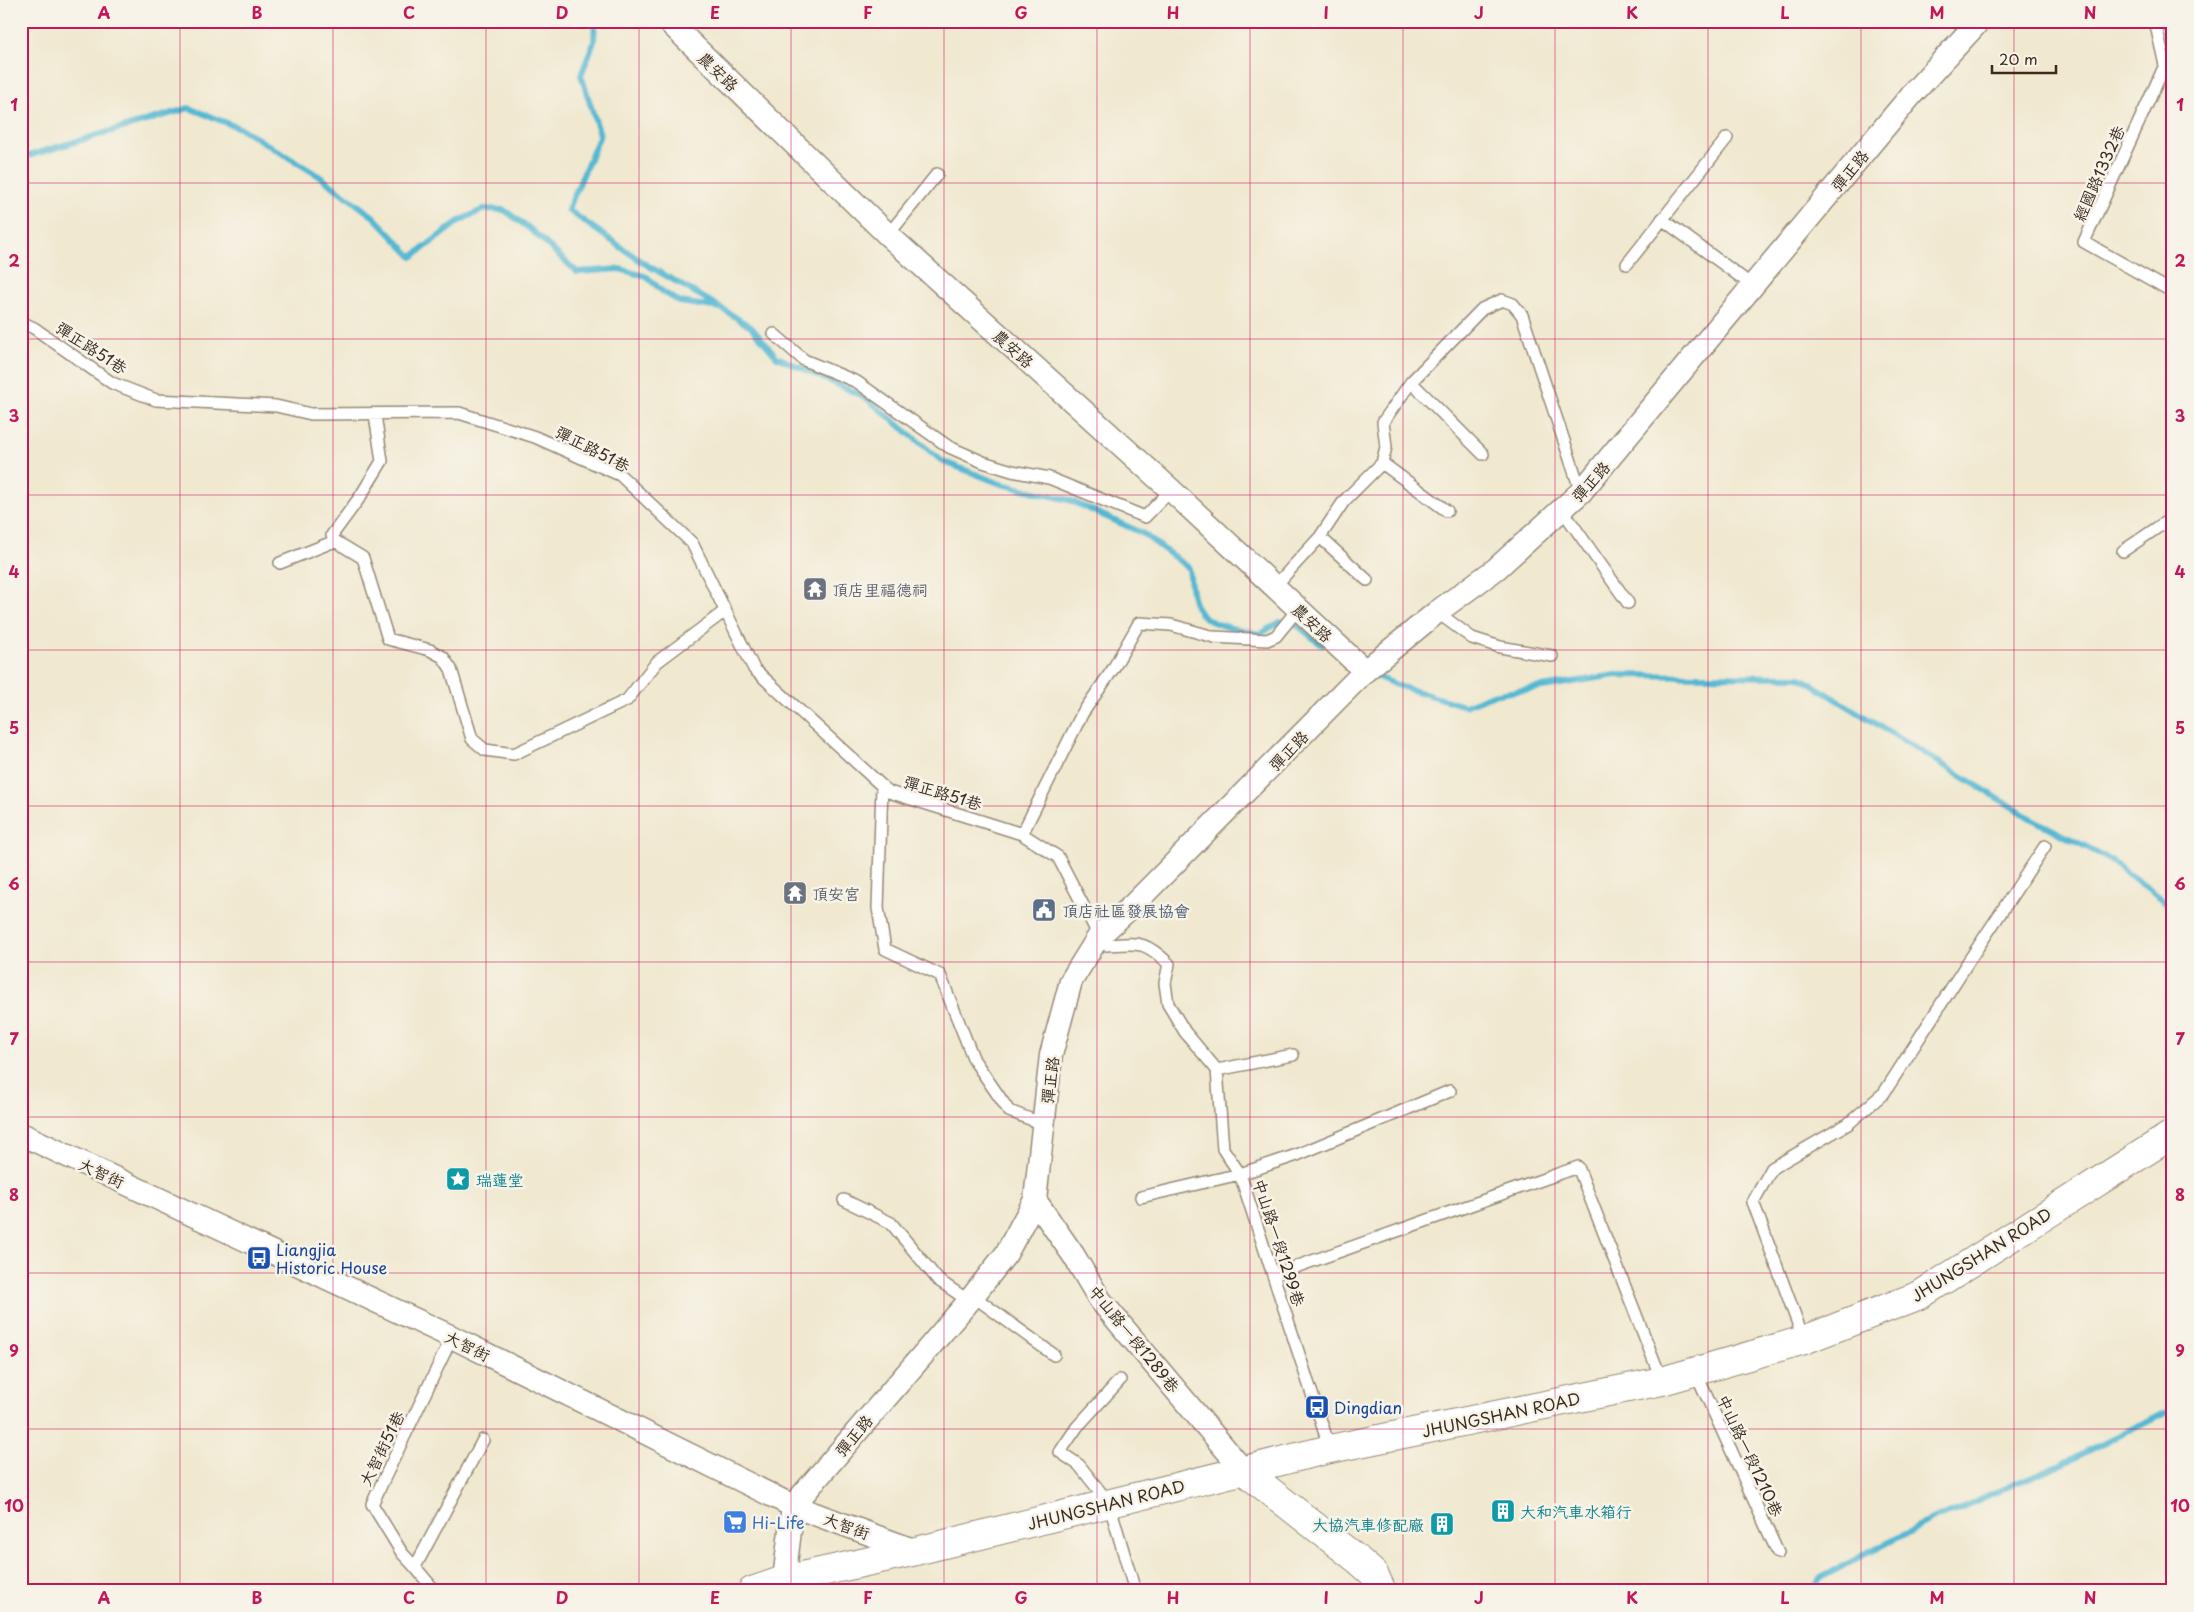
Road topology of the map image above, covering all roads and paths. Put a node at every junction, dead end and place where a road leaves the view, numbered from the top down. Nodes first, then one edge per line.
1 (668, 21) edge
2 (1979, 21) edge
3 (2155, 21) edge
4 (1727, 138) dead end
5 (937, 174) dead end
6 (1662, 219) junction
7 (888, 235) junction
8 (1627, 264) dead end
9 (1753, 286) junction
10 (2173, 292) edge
11 (21, 322) edge
12 (774, 334) dead end
13 (1410, 382) junction
14 (375, 415) junction
15 (1483, 454) dead end
16 (1382, 463) junction
17 (1171, 490) junction
18 (1581, 492) junction
19 (1447, 511) dead end
20 (1563, 511) junction
21 (2173, 517) edge
22 (1320, 537) junction
23 (335, 541) junction
24 (2123, 551) dead end
25 (280, 563) dead end
26 (1367, 580) dead end
27 (1275, 586) junction
28 (1628, 604) dead end
29 (1298, 608) junction
30 (725, 610) junction
31 (1437, 612) junction
32 (1552, 656) dead end
33 (1365, 671) junction
34 (882, 786) junction
35 (1022, 834) junction
36 (2045, 846) dead end
37 (1099, 936) junction
38 (1293, 1055) dead end
39 (1217, 1070) junction
40 (1450, 1091) dead end
41 (1043, 1124) junction
42 (21, 1134) edge
43 (2173, 1134) edge
44 (1240, 1174) junction
45 (1141, 1197) dead end
46 (844, 1200) dead end
47 (1035, 1200) junction
48 (1273, 1275) junction
49 (971, 1299) junction
50 (452, 1337) junction
51 (1804, 1340) junction
52 (1054, 1356) dead end
53 (1695, 1371) junction
54 (1120, 1380) dead end
55 (1662, 1381) junction
56 (483, 1440) dead end
57 (1330, 1450) junction
58 (1243, 1470) junction
59 (1109, 1502) junction
60 (793, 1506) junction
61 (916, 1550) junction
62 (1778, 1553) dead end
63 (414, 1568) junction
64 (785, 1586) edge
65 (435, 1591) edge
66 (752, 1591) edge
67 (1134, 1591) edge
68 (1382, 1591) edge

1 - 7 street, 農安路
2 - 9 street, 彈正路
3 - 10 lane, 經國路1332巷
4 - 6 lane
5 - 7 lane
6 - 8 lane
6 - 9 lane
7 - 17 street, 農安路
9 - 18 street, 彈正路
11 - 14 lane, 彈正路51巷
12 - 17 lane
13 - 15 lane
13 - 16 lane
13 - 18 lane
14 - 23 lane
14 - 30 lane, 彈正路51巷
16 - 19 lane
16 - 22 lane
17 - 27 street, 農安路
18 - 20 street, 彈正路
20 - 28 lane
20 - 31 street, 彈正路
21 - 24 lane
22 - 26 lane
22 - 27 lane
23 - 25 lane
23 - 30 lane
27 - 29 street, 農安路
29 - 33 street, 農安路
29 - 35 lane
30 - 34 lane, 彈正路51巷
31 - 32 lane
31 - 33 street, 彈正路
33 - 37 street, 彈正路
34 - 35 lane, 彈正路51巷
34 - 41 lane
35 - 37 lane, 彈正路51巷
36 - 51 lane
37 - 39 lane
37 - 41 street, 彈正路
38 - 39 lane
39 - 44 lane
40 - 44 lane, 中山路一段1299巷
41 - 47 street, 彈正路
42 - 50 street, 大智街
43 - 51 street, JHUNGSHAN ROAD
44 - 45 lane
44 - 48 lane, 中山路一段1299巷
46 - 49 lane
47 - 49 street, 彈正路
47 - 58 street, 中山路一段1289巷
48 - 55 lane
48 - 57 lane, 中山路一段1299巷
49 - 52 lane
49 - 60 street, 彈正路
50 - 60 street, 大智街
50 - 63 lane, 大智街51巷
51 - 53 street, JHUNGSHAN ROAD
53 - 55 street, JHUNGSHAN ROAD
53 - 62 lane, 中山路一段1210巷
54 - 59 lane
55 - 57 street, JHUNGSHAN ROAD
56 - 63 lane
57 - 58 street, JHUNGSHAN ROAD
58 - 59 street, JHUNGSHAN ROAD
58 - 68 street
59 - 61 street, JHUNGSHAN ROAD
59 - 67 lane
60 - 61 street, 大智街
60 - 64 street
61 - 64 street, JHUNGSHAN ROAD
63 - 65 lane
64 - 66 street, JHUNGSHAN ROAD

